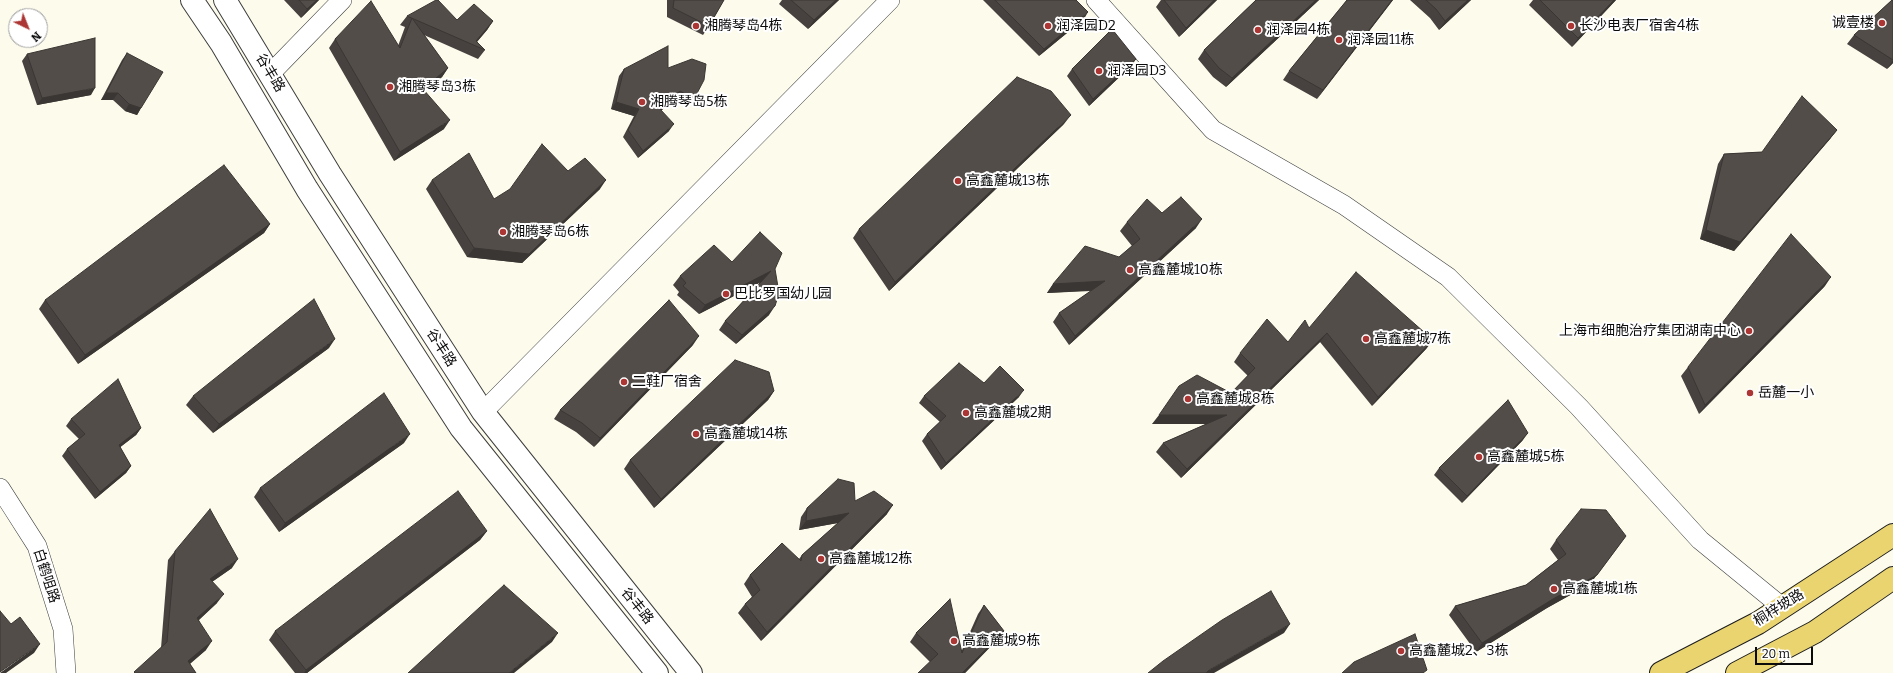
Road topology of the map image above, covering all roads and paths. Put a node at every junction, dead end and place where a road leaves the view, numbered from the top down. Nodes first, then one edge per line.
1 (192, 0) edge
2 (224, 0) edge
3 (342, 0) edge
4 (890, 0) edge
5 (1096, 0) edge
6 (270, 74) junction
7 (483, 412) junction
8 (0, 488) edge
9 (1893, 535) edge
10 (1893, 578) edge
11 (1782, 607) junction
12 (66, 673) edge
13 (657, 673) edge
14 (691, 673) edge
15 (1661, 673) edge
16 (1737, 673) edge

1 - 13 street, 谷丰路
2 - 6 street, 谷丰路
3 - 6 street
4 - 7 street
5 - 11 street
6 - 7 street, 谷丰路
7 - 14 street, 谷丰路
8 - 12 street, 白鹤咀路
9 - 11 main road, 桐梓坡路
10 - 16 main road
11 - 15 main road, 桐梓坡路

